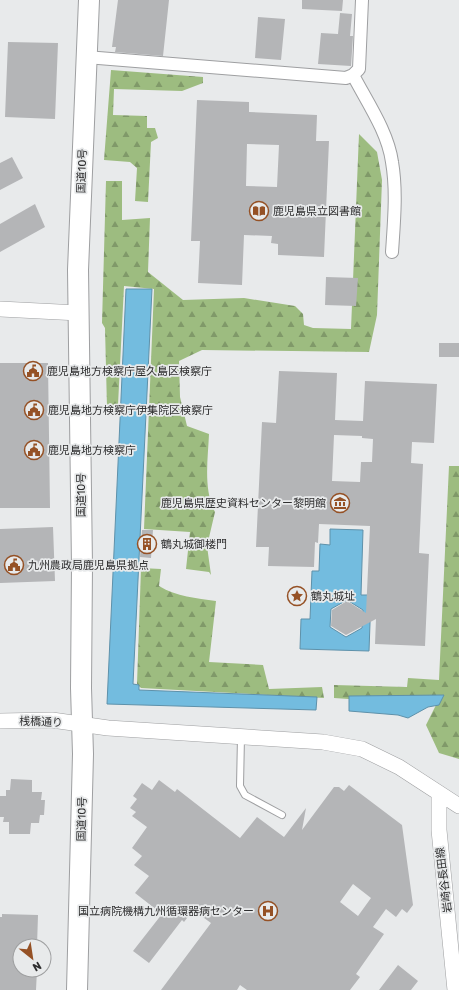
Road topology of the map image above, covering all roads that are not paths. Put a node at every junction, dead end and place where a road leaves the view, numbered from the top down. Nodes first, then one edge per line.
1 (89, 0) edge
2 (362, 0) edge
3 (86, 57) junction
4 (353, 75) junction
5 (392, 252) dead end
6 (0, 309) edge
7 (79, 313) junction
8 (0, 721) edge
9 (82, 724) junction
10 (241, 737) junction
11 (439, 793) junction
12 (459, 806) edge
13 (282, 815) dead end
14 (454, 930) edge
15 (77, 990) edge
16 (455, 990) edge

1 - 3 highway, 国道10号
2 - 4 street
3 - 4 street
3 - 7 highway, 国道10号
4 - 5 street
6 - 7 street
7 - 9 highway, 国道10号
8 - 9 street, 桟橋通り
9 - 10 street, 桟橋通り
9 - 15 highway, 国道10号
10 - 11 street, 桟橋通り
10 - 13 lane
11 - 12 street, 桟橋通り
11 - 14 street, 岩崎谷長田線
14 - 16 street, 岩崎谷長田線

